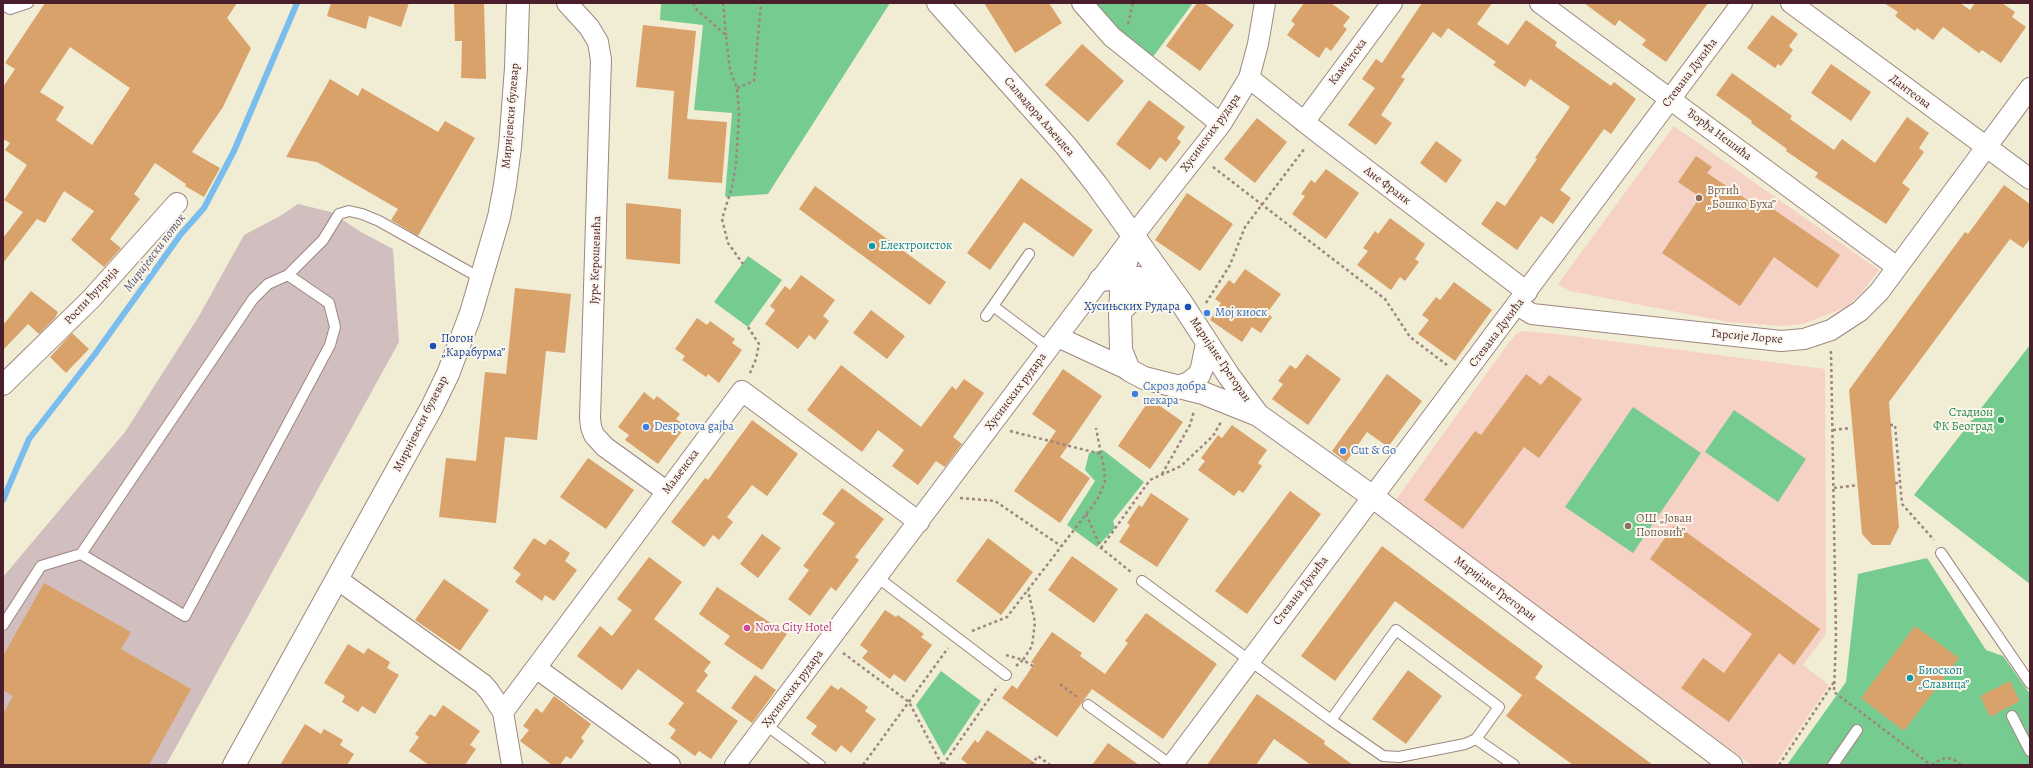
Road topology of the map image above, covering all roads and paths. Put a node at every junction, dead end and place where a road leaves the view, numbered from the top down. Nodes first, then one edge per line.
1 (28, 3) edge
2 (518, 3) edge
3 (567, 3) edge
4 (693, 3) edge
5 (723, 3) edge
6 (760, 3) edge
7 (938, 3) edge
8 (1082, 3) edge
9 (1265, 3) edge
10 (1392, 3) edge
11 (1540, 3) edge
12 (1742, 3) edge
13 (1791, 3) edge
14 (3, 5) edge
15 (726, 35) junction
16 (1249, 78) junction
17 (737, 88) junction
18 (2030, 88) edge
19 (1671, 99) junction
20 (1220, 124) junction
21 (1311, 127) junction
22 (1986, 148) junction
23 (1197, 154) junction
24 (2030, 179) edge
25 (177, 203) dead end
26 (1262, 204) junction
27 (1133, 236) junction
28 (1029, 254) dead end
29 (743, 264) dead end
30 (1897, 267) junction
31 (288, 275) junction
32 (1122, 278) junction
33 (482, 279) junction
34 (1100, 280) junction
35 (1522, 299) junction
36 (1181, 302) junction
37 (993, 306) junction
38 (1120, 311) junction
39 (986, 316) dead end
40 (1193, 322) junction
41 (748, 327) dead end
42 (1053, 342) junction
43 (1207, 343) junction
44 (1129, 370) junction
45 (1831, 370) dead end
46 (1463, 377) junction
47 (3, 385) edge
48 (1178, 387) junction
49 (742, 391) junction
50 (1200, 393) junction
51 (1231, 404) junction
52 (1258, 415) junction
53 (1890, 425) dead end
54 (990, 426) junction
55 (1096, 428) dead end
56 (1851, 428) dead end
57 (1833, 430) junction
58 (1101, 454) junction
59 (1162, 475) junction
60 (1895, 483) dead end
61 (1900, 483) junction
62 (1858, 486) dead end
63 (1834, 488) junction
64 (666, 491) junction
65 (938, 496) junction
66 (1373, 497) junction
67 (1086, 514) junction
68 (919, 522) junction
69 (1927, 530) dead end
70 (1061, 546) junction
71 (1101, 548) junction
72 (1941, 553) dead end
73 (81, 554) junction
74 (877, 577) junction
75 (337, 580) junction
76 (1142, 581) joint
77 (1028, 590) junction
78 (3, 625) edge
79 (956, 637) junction
80 (828, 642) junction
81 (1023, 660) dead end
82 (1249, 660) junction
83 (536, 668) junction
84 (1006, 676) joint
85 (1834, 682) junction
86 (2030, 683) edge
87 (1060, 684) dead end
88 (909, 702) junction
89 (1088, 705) joint
90 (503, 712) junction
91 (2012, 716) dead end
92 (1331, 720) junction
93 (766, 725) junction
94 (1857, 730) dead end
95 (1476, 739) junction
96 (2030, 751) edge
97 (234, 765) edge
98 (512, 765) edge
99 (670, 765) edge
100 (735, 765) edge
101 (820, 765) edge
102 (863, 765) edge
103 (943, 765) edge
104 (1031, 765) edge
105 (1050, 765) edge
106 (1172, 765) edge
107 (1514, 765) edge
108 (1731, 765) edge
109 (1779, 765) edge
110 (1833, 765) edge
111 (1932, 765) edge
112 (1961, 765) edge

1 - 14 lane
2 - 33 street, Миријевски булевар
3 - 64 street, Јуре Керошевића
4 - 15 path
5 - 15 path
6 - 17 path
7 - 27 street, Салвадора Аљендеа
8 - 20 street
9 - 16 street, Хусинских рудара
10 - 21 street, Камчатска
11 - 19 street, Ђорђа Нешића
12 - 19 street, Стевана Дукића
13 - 22 street, Дантеова
15 - 17 path
16 - 20 street, Хусинских рудара
16 - 21 street, Ане Франк
17 - 29 path
18 - 22 street, Гарсије Лорке
19 - 30 street, Ђорђа Нешића
19 - 35 street, Стевана Дукића
20 - 23 street, Хусинских рудара
21 - 26 path
21 - 35 street, Ане Франк
22 - 24 street, Дантеова
22 - 30 street, Гарсије Лорке
23 - 26 path
23 - 27 street, Хусинских рудара
25 - 47 street, Роспи ћуприја
26 - 40 path
26 - 46 path
27 - 32 street
27 - 34 street, Хусинских рудара
27 - 36 street, Маријане Грегоран
28 - 37 lane
30 - 35 street, Гарсије Лорке
31 - 33 lane
31 - 73 lane
31 - 73 lane
32 - 34 street
32 - 36 street
32 - 38 street
33 - 75 street, Миријевски булевар
34 - 42 street, Хусинских рудара
35 - 46 street, Стевана Дукића
36 - 38 street
36 - 40 street, Маријане Грегоран
37 - 39 lane
37 - 42 lane
38 - 44 street
40 - 43 street, Маријане Грегоран
41 - 49 path
42 - 44 street
42 - 54 street, Хусинских рудара
43 - 48 street
43 - 52 street, Маријане Грегоран
44 - 48 street, Маријане Грегоран
45 - 57 path
46 - 66 street, Стевана Дукића
48 - 50 street, Маријане Грегоран
49 - 64 street, Маљенска
49 - 68 street
50 - 51 street, Маријане Грегоран
50 - 59 path
51 - 52 street, Маријане Грегоран
51 - 59 path
52 - 66 street, Маријане Грегоран
53 - 61 path
54 - 58 path
54 - 65 street, Хусинских рудара
55 - 58 path
56 - 57 path
57 - 63 path
58 - 67 path
59 - 71 path
60 - 61 path
61 - 69 path
62 - 63 path
63 - 85 path
64 - 83 street, Маљенска
65 - 68 street, Хусинских рудара
65 - 70 path
66 - 82 street, Стевана Дукића
66 - 108 street, Маријане Грегоран
67 - 70 path
67 - 71 path
68 - 74 street, Хусинских рудара
70 - 77 path
71 - 76 path
72 - 86 lane
73 - 78 lane
74 - 79 lane
74 - 80 street, Хусинских рудара
75 - 90 street
75 - 97 street, Миријевски булевар
76 - 82 lane
77 - 79 path
77 - 81 path
79 - 84 lane
79 - 88 path
80 - 88 path
80 - 93 street, Хусинских рудара
82 - 92 lane
82 - 106 street, Стевана Дукића
83 - 90 street, Маљенска
83 - 99 street
84 - 103 path
85 - 109 path
85 - 111 path
87 - 89 path
88 - 102 path
88 - 103 path
89 - 106 lane
90 - 98 street
91 - 96 lane
92 - 95 lane
92 - 95 lane
93 - 100 street, Хусинских рудара
93 - 101 lane
94 - 110 lane
95 - 107 lane
104 - 105 path
111 - 112 path

